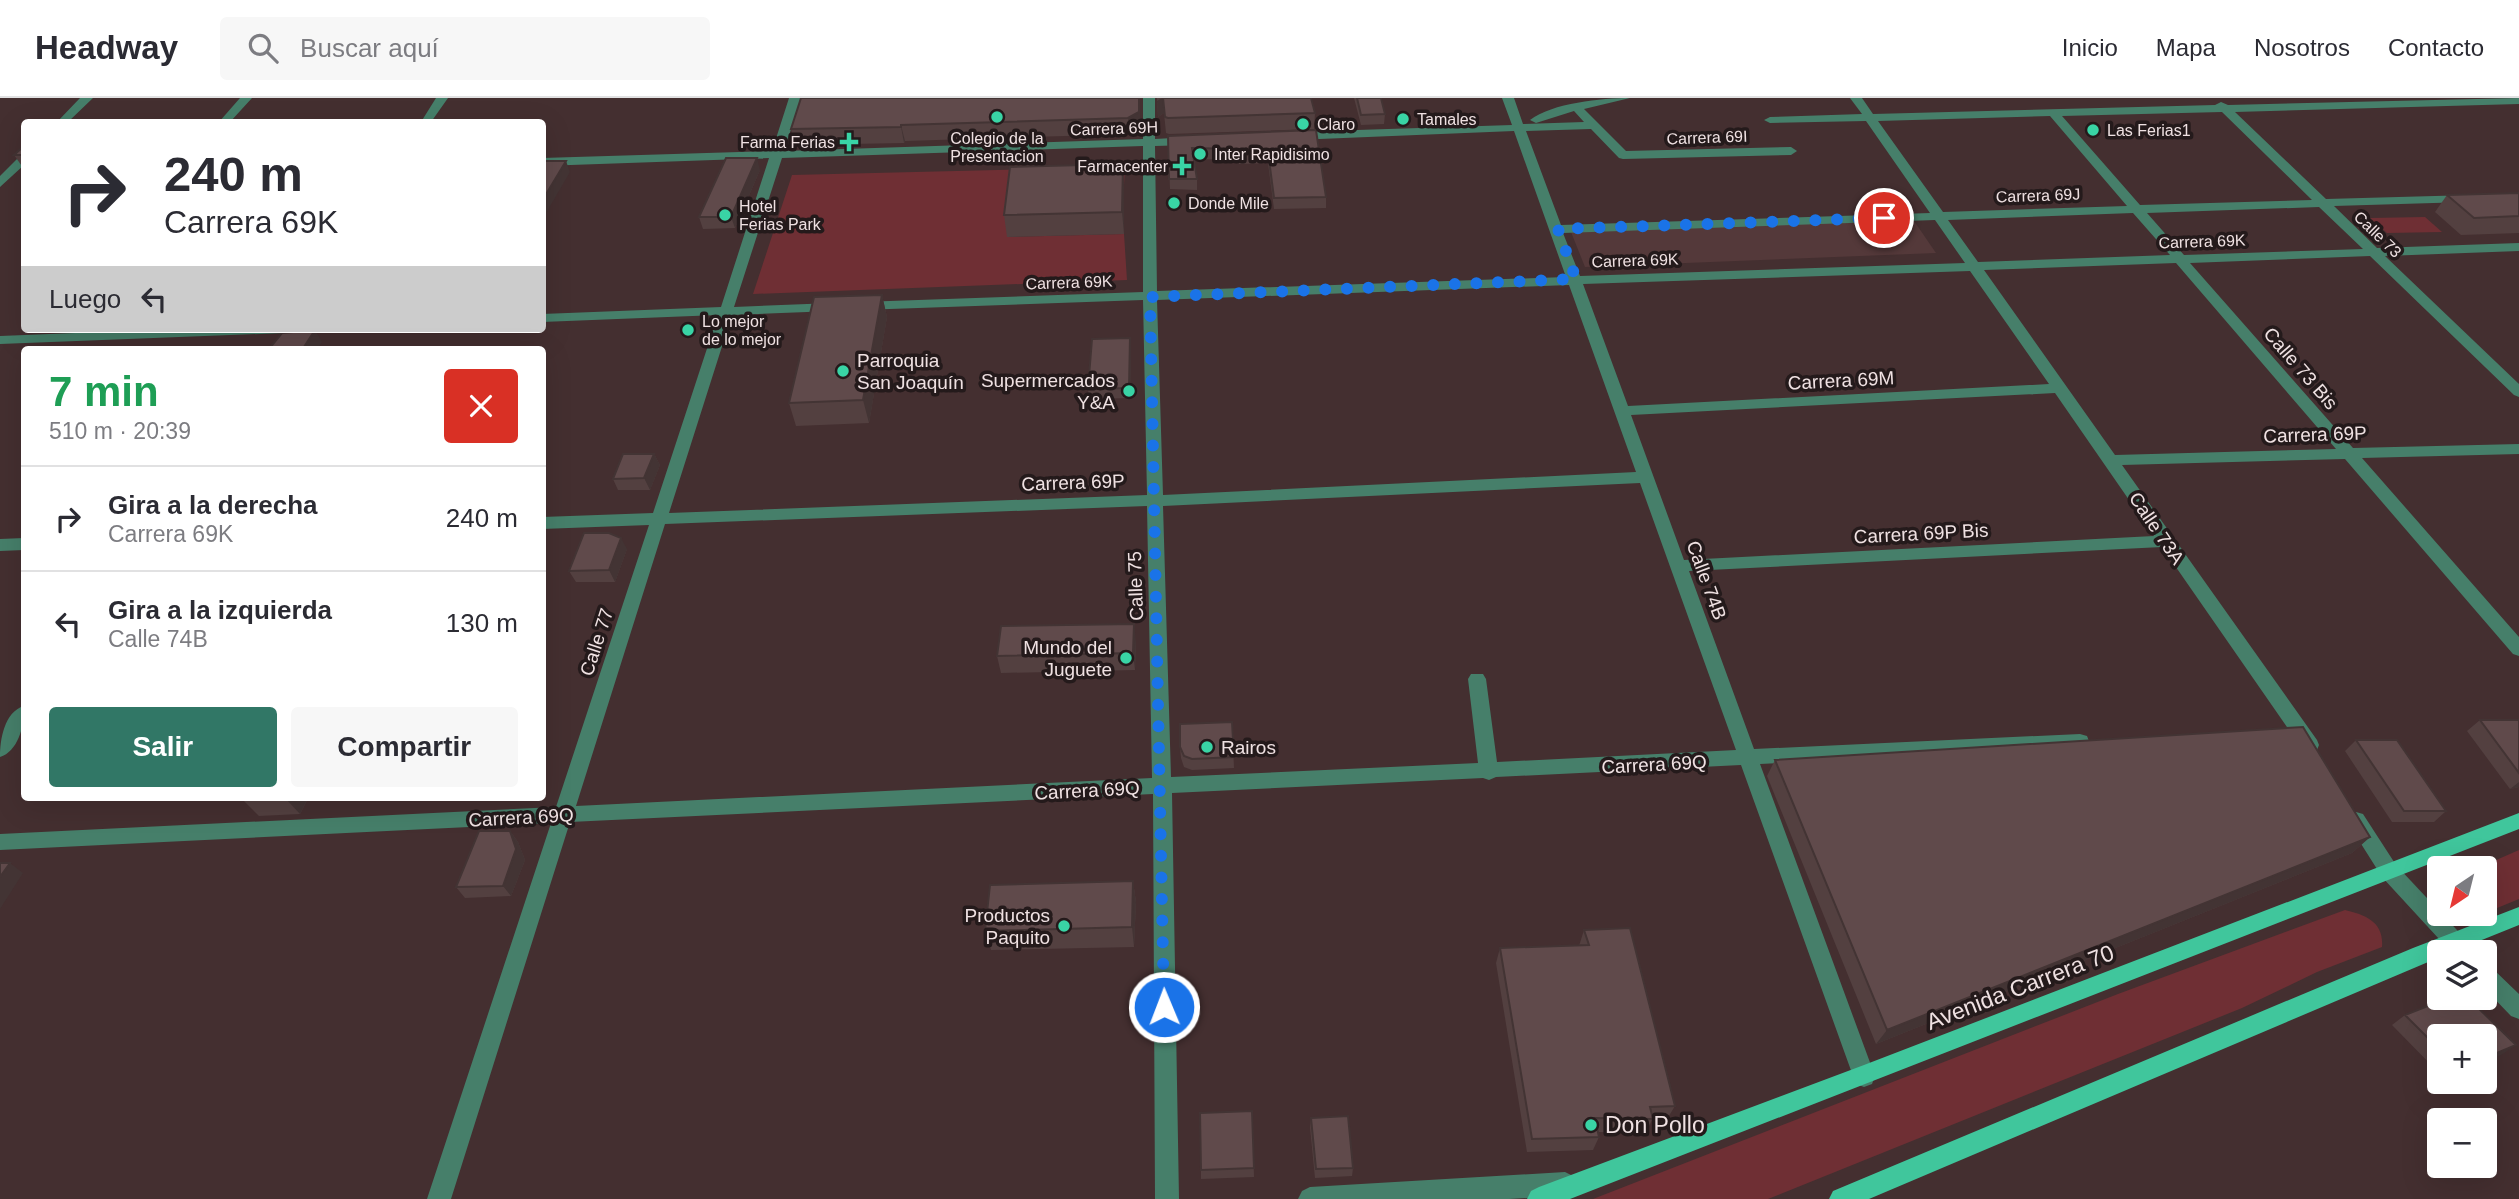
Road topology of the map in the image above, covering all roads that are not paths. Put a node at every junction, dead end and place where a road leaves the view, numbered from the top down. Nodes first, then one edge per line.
1 (87, 98) edge
2 (246, 98) edge
3 (442, 98) edge
4 (795, 98) edge
5 (1149, 98) edge
6 (1508, 98) edge
7 (1624, 98) edge
8 (1856, 98) edge
9 (2213, 98) edge
10 (2519, 101) edge
11 (1576, 107) junction
12 (2224, 108) junction
13 (2053, 113) junction
14 (1869, 117) junction
15 (65, 119) edge
16 (227, 119) edge
17 (428, 119) edge
18 (1594, 125) junction
19 (1518, 126) junction
20 (1284, 136) edge
21 (1202, 140) edge
22 (1150, 142) junction
23 (777, 155) junction
24 (21, 162) edge
25 (546, 162) edge
26 (21, 180) edge
27 (1, 181) edge
28 (2479, 198) edge
29 (2321, 203) junction
30 (2137, 209) junction
31 (1939, 216) junction
32 (1558, 229) junction
33 (2519, 247) edge
34 (2371, 252) junction
35 (2182, 260) junction
36 (1973, 265) junction
37 (1576, 279) junction
38 (1150, 297) junction
39 (727, 310) junction
40 (546, 318) edge
41 (283, 333) edge
42 (0, 340) edge
43 (2061, 388) junction
44 (2519, 392) edge
45 (1623, 411) junction
46 (2519, 449) edge
47 (2350, 454) junction
48 (2112, 460) junction
49 (1648, 477) junction
50 (1155, 499) junction
51 (657, 519) junction
52 (546, 523) edge
53 (2165, 541) junction
54 (21, 544) edge
55 (0, 545) edge
56 (1680, 566) junction
57 (2519, 649) edge
58 (1477, 678) dead end
59 (21, 718) edge
60 (2300, 729) junction
61 (2272, 730) edge
62 (2094, 740) edge
63 (0, 750) edge
64 (1749, 759) junction
65 (2321, 763) edge
66 (1489, 772) junction
67 (1162, 787) junction
68 (2349, 808) edge
69 (563, 815) junction
70 (2519, 821) edge
71 (0, 842) edge
72 (2389, 871) junction
73 (2519, 916) edge
74 (2453, 940) edge
75 (2473, 940) edge
76 (2427, 960) edge
77 (2497, 987) edge
78 (2519, 1009) edge
79 (1864, 1076) junction
80 (1576, 1183) junction
81 (439, 1199) edge
82 (1167, 1199) edge
83 (1310, 1199) edge
84 (1539, 1199) edge
85 (1841, 1199) edge

1 - 15 street
2 - 16 street
3 - 17 street
4 - 23 street, Calle 77
5 - 22 street, Calle 75
6 - 19 street, Calle 74B
7 - 11 street
8 - 14 street, Calle 73A
9 - 12 street, Calle 73
10 - 12 street
11 - 18 street
11 - 19 street
12 - 13 street
12 - 29 street, Calle 73
13 - 14 street
13 - 30 street, Calle 73 Bis
14 - 18 street, Carrera 69I
14 - 31 street, Calle 73A
18 - 19 street
19 - 20 street
19 - 32 street, Calle 74B
21 - 22 street, Carrera 69H
22 - 23 street, Carrera 69H
22 - 38 street, Calle 75
23 - 25 street, Carrera 69H
23 - 39 street, Calle 77
24 - 27 street
26 - 27 street
28 - 29 street, Carrera 69J
29 - 30 street, Carrera 69J
29 - 34 street, Calle 73
30 - 31 street, Carrera 69J
30 - 35 street, Calle 73 Bis
31 - 32 street, Carrera 69J
31 - 36 street, Calle 73A
32 - 37 street, Calle 74B
33 - 34 street, Carrera 69K
34 - 35 street, Carrera 69K
34 - 44 street, Calle 73
35 - 36 street, Carrera 69K
35 - 47 street, Calle 73 Bis
36 - 37 street, Carrera 69K
36 - 43 street, Calle 73A
37 - 38 street, Carrera 69K
37 - 45 street, Calle 74B
38 - 39 street, Carrera 69K
38 - 50 street, Calle 75
39 - 40 street, Carrera 69K
39 - 51 street, Calle 77
41 - 42 street
43 - 45 street, Carrera 69M
43 - 48 street, Calle 73A
45 - 49 street, Calle 74B
46 - 47 street, Carrera 69P
47 - 48 street, Carrera 69P
47 - 57 street, Calle 73 Bis
48 - 53 street, Calle 73A
49 - 50 street, Carrera 69P
49 - 56 street, Calle 74B
50 - 51 street, Carrera 69P
50 - 67 street, Calle 75
51 - 52 street, Carrera 69P
51 - 69 street, Calle 77
53 - 56 street, Carrera 69P Bis
53 - 60 street, Calle 73A
54 - 55 street
56 - 64 street, Calle 74B
58 - 66 street
59 - 63 street
60 - 61 street
60 - 65 street, Calle 73A
62 - 64 street, Carrera 69Q
64 - 66 street, Carrera 69Q
64 - 79 street, Calle 74B
66 - 67 street, Carrera 69Q
67 - 69 street, Carrera 69Q
67 - 82 street, Calle 75
68 - 72 street
69 - 71 street, Carrera 69Q
69 - 81 street, Calle 77
70 - 72 main road, Avenida Carrera 70
72 - 74 street
72 - 79 main road, Avenida Carrera 70
73 - 75 main road
76 - 85 main road
77 - 78 street
79 - 80 main road, Avenida Carrera 70
80 - 83 street
80 - 84 main road, Avenida Carrera 70

